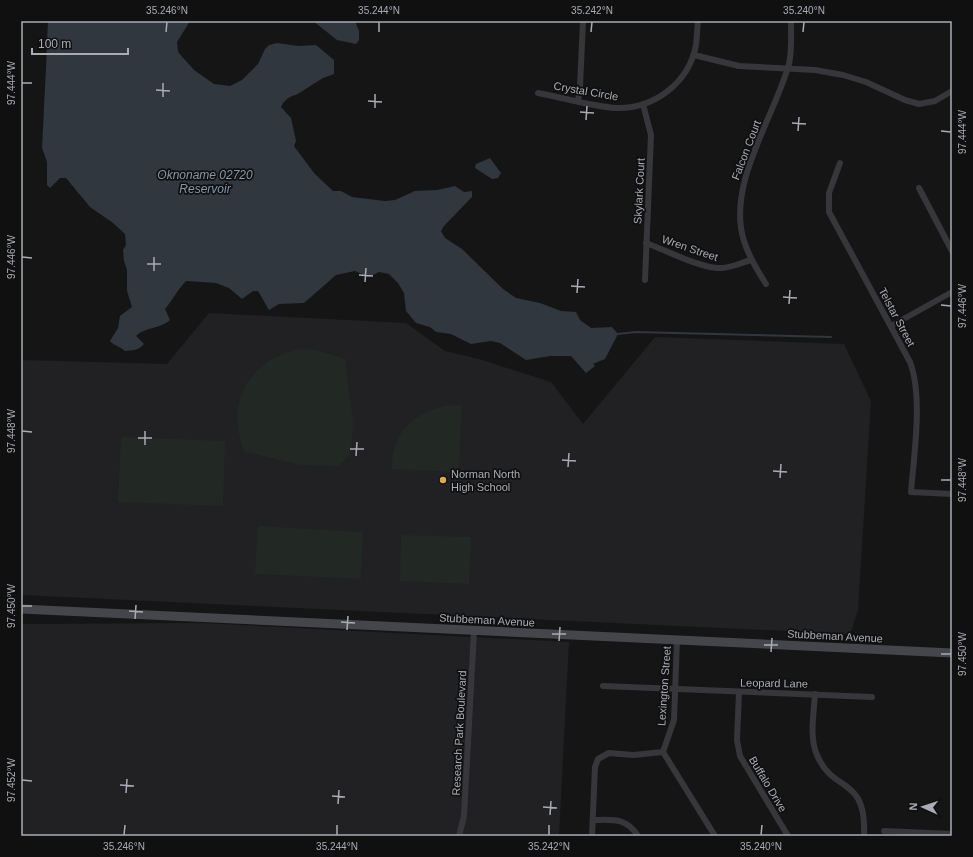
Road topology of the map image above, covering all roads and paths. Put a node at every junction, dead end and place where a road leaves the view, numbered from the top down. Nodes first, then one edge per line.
1 (583, 21) edge
2 (698, 21) edge
3 (791, 21) edge
4 (694, 54) junction
5 (787, 68) junction
6 (952, 91) edge
7 (538, 93) dead end
8 (578, 101) junction
9 (643, 104) junction
10 (840, 163) dead end
11 (919, 188) dead end
12 (646, 242) junction
13 (952, 251) edge
14 (751, 260) junction
15 (644, 280) dead end
16 (766, 284) dead end
17 (952, 292) edge
18 (891, 326) junction
19 (952, 494) edge
20 (21, 609) edge
21 (474, 631) junction
22 (677, 640) junction
23 (952, 653) edge
24 (603, 686) dead end
25 (675, 689) junction
26 (739, 692) junction
27 (815, 694) junction
28 (872, 698) dead end
29 (663, 752) junction
30 (592, 820) junction
31 (884, 831) dead end
32 (952, 834) edge
33 (459, 836) edge
34 (592, 836) edge
35 (638, 836) edge
36 (715, 836) edge
37 (788, 836) edge
38 (864, 836) edge

1 - 8 street
2 - 4 street, Crystal Circle
3 - 5 street, Falcon Court
4 - 5 street
4 - 9 street, Crystal Circle
5 - 6 street
5 - 14 street, Falcon Court
7 - 8 street, Crystal Circle
8 - 9 street, Crystal Circle
9 - 12 street, Skylark Court
10 - 18 street, Telstar Street
11 - 13 street
12 - 14 street, Wren Street
12 - 15 street, Skylark Court
14 - 16 street, Falcon Court
17 - 18 street
18 - 19 street, Telstar Street
20 - 21 street, Stubbeman Avenue
21 - 22 street, Stubbeman Avenue
21 - 33 street, Research Park Boulevard
22 - 23 street, Stubbeman Avenue
22 - 25 street, Lexington Street
24 - 25 street, Leopard Lane
25 - 26 street, Leopard Lane
25 - 29 street, Lexington Street
26 - 27 street, Leopard Lane
26 - 37 street, Buffalo Drive
27 - 28 street, Leopard Lane
27 - 38 street
29 - 30 street
29 - 36 street
30 - 34 street
30 - 35 street
31 - 32 street

